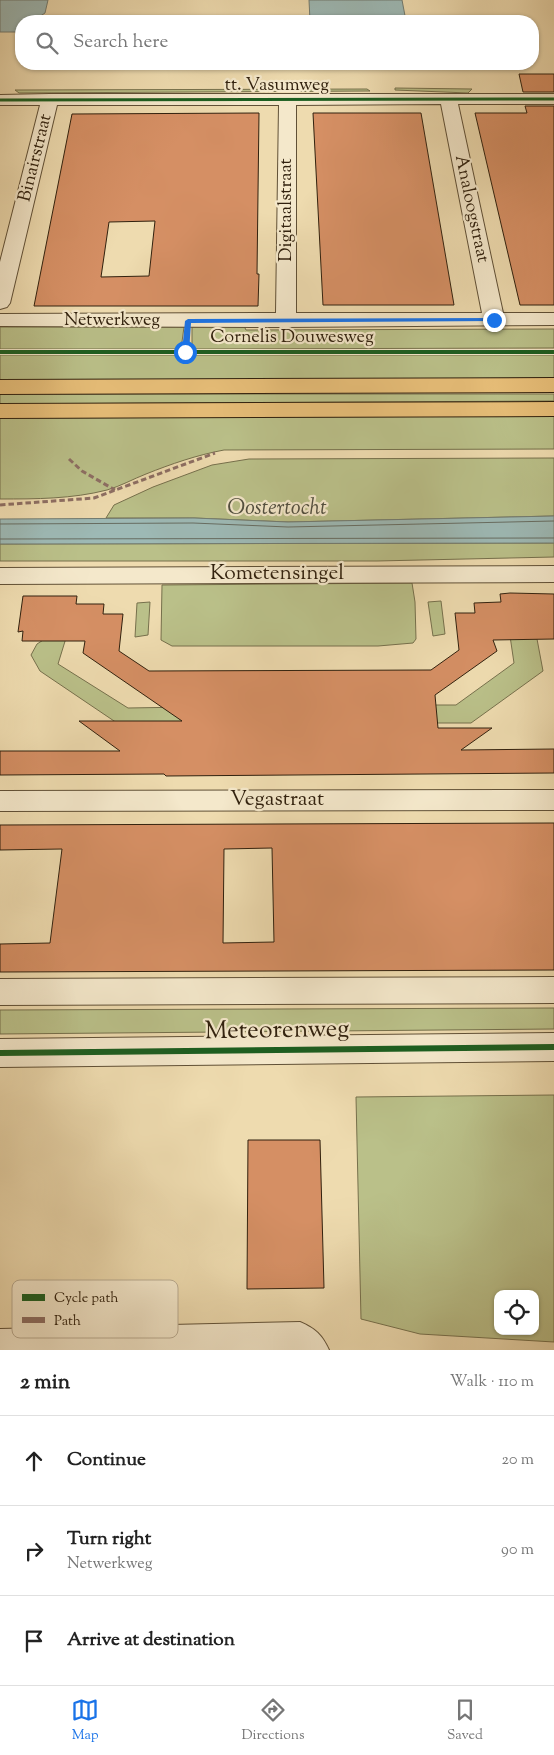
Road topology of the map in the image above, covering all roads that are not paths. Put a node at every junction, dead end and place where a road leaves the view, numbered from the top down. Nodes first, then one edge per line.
1 (50, 99) junction
2 (448, 99) junction
3 (554, 99) edge
4 (0, 100) edge
5 (288, 100) junction
6 (0, 303) edge
7 (554, 319) edge
8 (0, 320) edge
9 (494, 320) junction
10 (286, 321) junction
11 (554, 385) edge
12 (0, 387) edge
13 (554, 409) edge
14 (0, 411) edge
15 (554, 574) edge
16 (0, 576) edge
17 (554, 800) edge
18 (0, 801) edge
19 (554, 990) edge
20 (0, 992) edge
21 (554, 1047) edge
22 (0, 1052) edge
23 (0, 1348) edge
24 (309, 1350) edge

1 - 4 street, tt. Vasumweg
1 - 5 street, tt. Vasumweg
1 - 6 street, Binairstraat
2 - 3 street, tt. Vasumweg
2 - 5 street, tt. Vasumweg
2 - 9 street, Analoogstraat
5 - 10 street, Digitaalstraat
7 - 9 street, Netwerkweg
8 - 10 street, Netwerkweg
9 - 10 street, Netwerkweg
11 - 12 main road
13 - 14 main road
15 - 16 street, Kometensingel
17 - 18 street, Vegastraat
19 - 20 street, Meteorenweg
21 - 22 street, Meteorenweg
23 - 24 street

